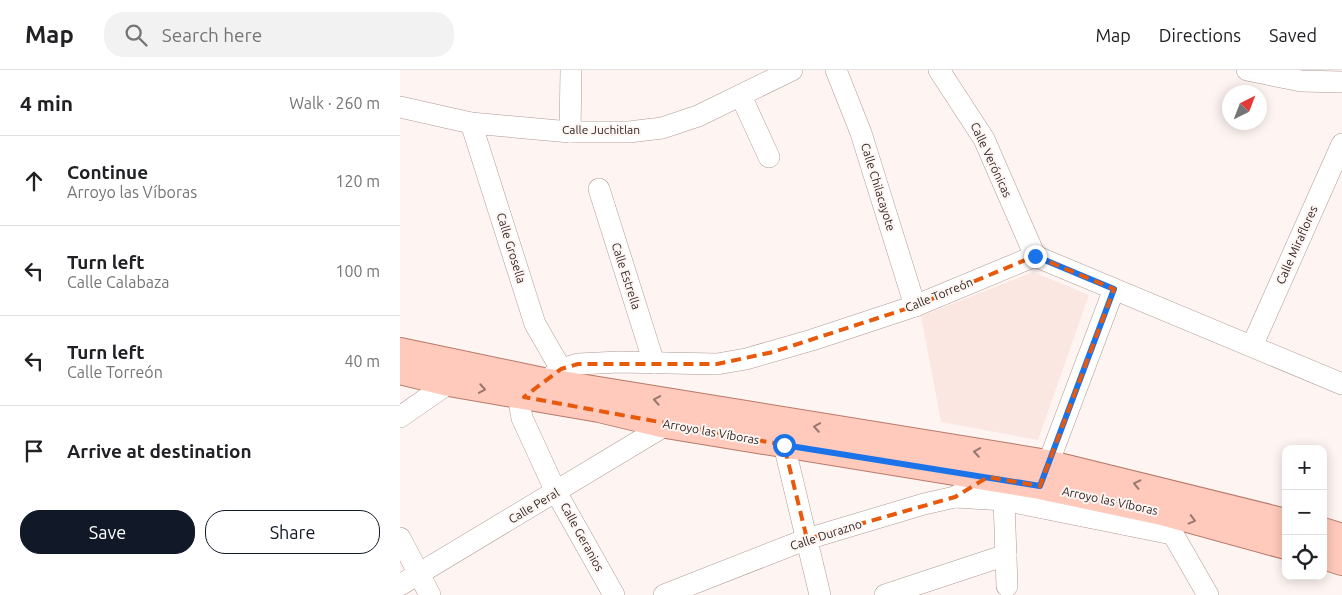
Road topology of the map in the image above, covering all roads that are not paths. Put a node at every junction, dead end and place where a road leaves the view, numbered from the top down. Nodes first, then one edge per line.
1 (571, 70) edge
2 (792, 70) edge
3 (836, 70) edge
4 (939, 70) edge
5 (1247, 70) edge
6 (1342, 82) edge
7 (741, 96) junction
8 (400, 107) edge
9 (471, 124) junction
10 (570, 132) junction
11 (1342, 144) edge
12 (769, 157) dead end
13 (598, 189) dead end
14 (1035, 256) junction
15 (1114, 289) junction
16 (915, 306) junction
17 (1252, 346) junction
18 (400, 351) edge
19 (654, 363) junction
20 (400, 371) edge
21 (542, 382) junction
22 (449, 383) junction
23 (1342, 384) edge
24 (400, 417) edge
25 (666, 425) junction
26 (784, 445) junction
27 (1043, 475) junction
28 (988, 477) junction
29 (556, 492) junction
30 (955, 497) junction
31 (1004, 500) junction
32 (1282, 521) edge
33 (1167, 523) junction
34 (1325, 535) edge
35 (400, 538) edge
36 (807, 540) junction
37 (1282, 545) edge
38 (1006, 556) junction
39 (1337, 557) edge
40 (419, 573) junction
41 (400, 585) edge
42 (1007, 586) dead end
43 (430, 595) edge
44 (614, 595) edge
45 (664, 595) edge
46 (820, 595) edge
47 (885, 595) edge
48 (1208, 595) edge

1 - 10 street
2 - 7 street, Calle Juchitlan
3 - 16 street, Calle Chilacayote
4 - 14 street, Calle Verónicas
5 - 6 street
7 - 10 street, Calle Juchitlan
7 - 12 street
8 - 9 street, Calle Juchitlan
9 - 10 street, Calle Juchitlan
9 - 21 street, Calle Grosella
11 - 17 street, Calle Miraflores
13 - 19 street, Calle Estrella
14 - 15 street
14 - 16 street, Calle Torreón
15 - 17 street
15 - 27 street
16 - 19 street, Calle Torreón
17 - 23 street
18 - 21 main road, Arroyo las Víboras
19 - 21 street, Calle Torreón
20 - 22 main road, Arroyo las Víboras
22 -> 21 main road, Arroyo las Víboras
21 - 25 main road, Arroyo las Víboras
27 -> 21 main road, Arroyo las Víboras
21 - 29 street, Calle Geranios
22 - 24 street
25 - 26 main road, Arroyo las Víboras
25 - 29 street, Calle Peral
26 - 28 main road, Arroyo las Víboras
26 - 36 street
27 - 28 main road, Arroyo las Víboras
32 -> 27 main road, Arroyo las Víboras
27 - 33 main road, Arroyo las Víboras
28 - 30 street, Calle Durazno
29 - 40 street, Calle Peral
29 - 44 street, Calle Geranios
30 - 31 street
30 - 36 street, Calle Durazno
31 - 33 street
31 - 38 street
33 -> 37 main road, Arroyo las Víboras
33 - 48 street
34 - 39 main road
35 - 40 street
36 - 45 street, Calle Durazno
36 - 46 street
38 - 42 street
38 - 47 street
40 - 41 street, Calle Peral
40 - 43 street

